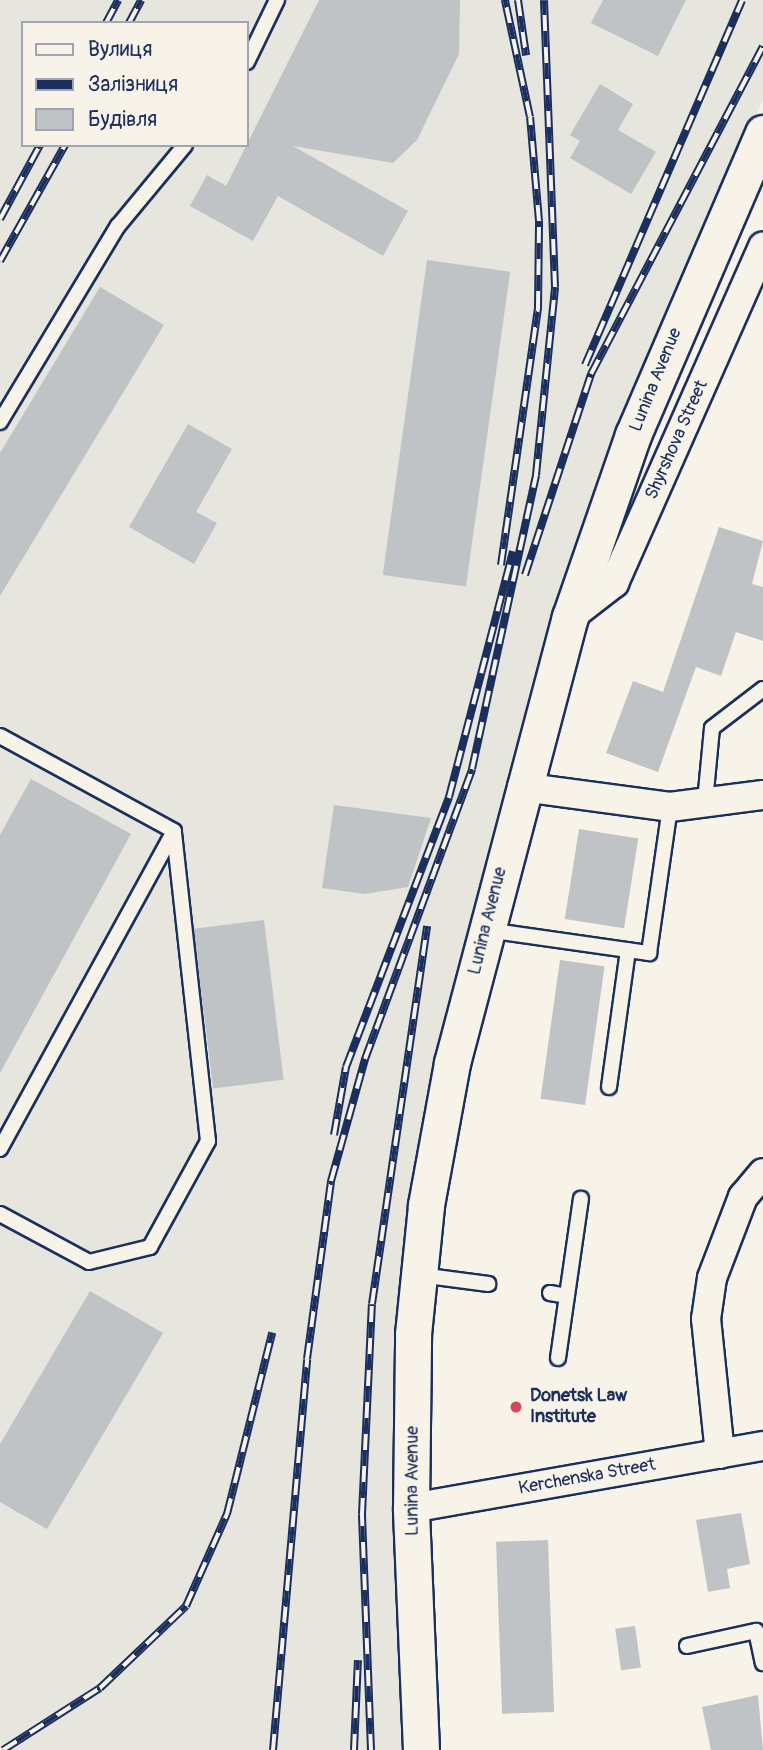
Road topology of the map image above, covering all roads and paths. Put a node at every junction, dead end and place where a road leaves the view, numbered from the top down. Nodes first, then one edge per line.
1 (277, 0) edge
2 (248, 59) edge
3 (763, 133) edge
4 (184, 147) edge
5 (763, 246) edge
6 (0, 422) edge
7 (570, 617) junction
8 (763, 689) edge
9 (0, 736) edge
10 (522, 787) junction
11 (763, 795) edge
12 (705, 802) junction
13 (670, 807) junction
14 (174, 831) junction
15 (486, 930) junction
16 (628, 950) junction
17 (609, 1087) dead end
18 (0, 1149) edge
19 (763, 1173) edge
20 (581, 1199) dead end
21 (0, 1214) edge
22 (419, 1275) junction
23 (488, 1284) dead end
24 (550, 1293) dead end
25 (567, 1296) junction
26 (558, 1358) dead end
27 (763, 1446) edge
28 (719, 1454) junction
29 (411, 1508) junction
30 (687, 1646) dead end
31 (763, 1663) edge
32 (421, 1750) edge

1 - 2 lane
3 - 7 street, Lunina Avenue
4 - 6 lane
5 - 7 street, Shyrshova Street
7 - 10 street, Lunina Avenue
8 - 12 lane
9 - 14 lane
10 - 13 street
10 - 15 street, Lunina Avenue
11 - 12 street
12 - 13 street
13 - 16 lane
14 - 18 lane
14 - 21 lane
15 - 16 lane
15 - 22 street, Lunina Avenue
16 - 17 lane
19 - 28 street
20 - 25 lane
22 - 23 lane
22 - 29 street, Lunina Avenue
24 - 25 lane
25 - 26 lane
27 - 28 street, Kerchenska Street
28 - 29 street, Kerchenska Street
29 - 32 street, Lunina Avenue
30 - 31 lane

